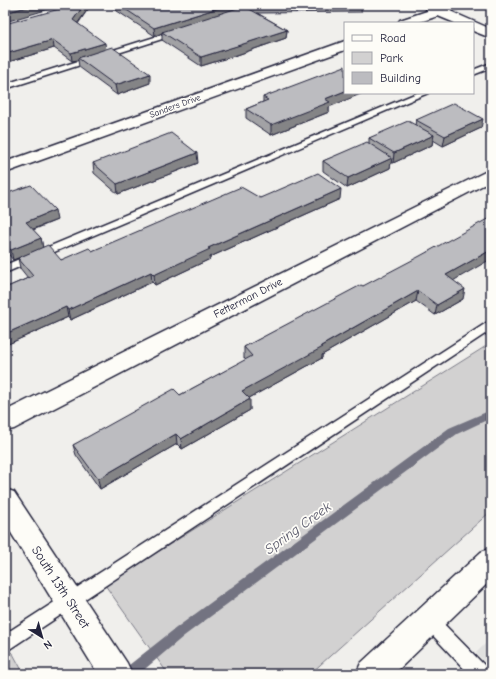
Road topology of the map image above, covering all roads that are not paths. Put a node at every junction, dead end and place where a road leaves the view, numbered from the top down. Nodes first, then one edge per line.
1 (426, 5) edge
2 (455, 5) edge
3 (438, 11) junction
4 (408, 22) edge
5 (464, 22) edge
6 (474, 26) edge
7 (184, 31) edge
8 (491, 34) edge
9 (344, 45) edge
10 (491, 65) edge
11 (474, 73) edge
12 (5, 87) edge
13 (422, 94) edge
14 (5, 168) edge
15 (491, 174) edge
16 (5, 269) edge
17 (491, 324) edge
18 (5, 422) edge
19 (5, 500) edge
20 (491, 561) edge
21 (70, 602) junction
22 (430, 621) junction
23 (5, 644) edge
24 (116, 674) edge
25 (372, 674) edge
26 (481, 674) edge

1 - 3 street
2 - 3 street
3 - 4 street
3 - 5 street
6 - 8 street
7 - 12 lane
9 - 14 street, Sanders Drive
10 - 11 lane
13 - 16 lane
15 - 18 street, Fetterman Drive
17 - 21 lane
19 - 21 street, South 13th Street
20 - 22 street
21 - 23 lane
21 - 24 street, South 13th Street
22 - 25 street
22 - 26 lane

